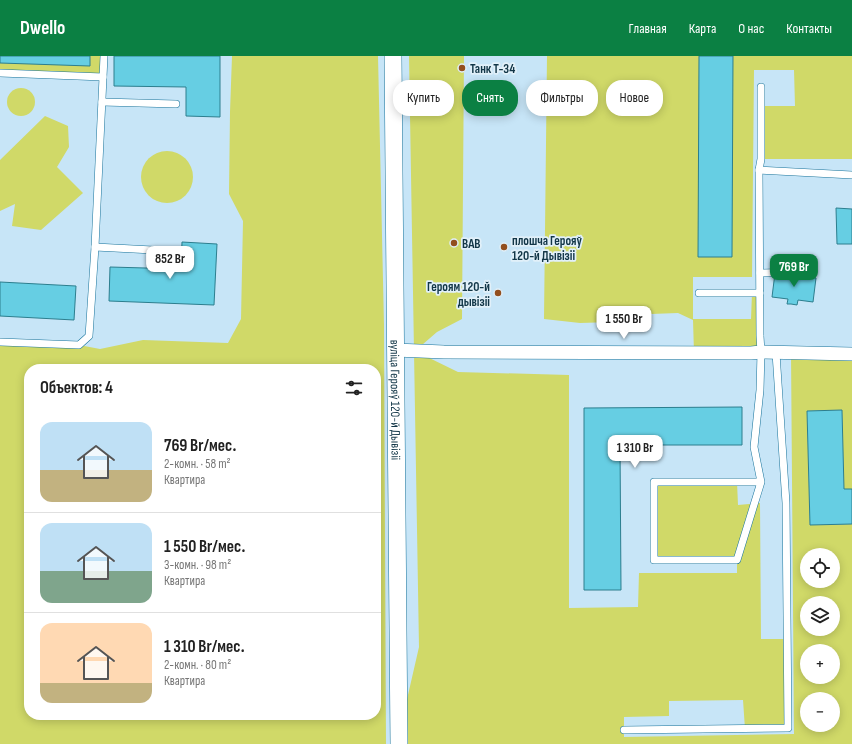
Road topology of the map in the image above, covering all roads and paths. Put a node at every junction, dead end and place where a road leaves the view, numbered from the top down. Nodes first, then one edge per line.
1 (104, 56) edge
2 (393, 56) edge
3 (0, 73) edge
4 (103, 77) junction
5 (761, 87) dead end
6 (102, 102) junction
7 (176, 104) dead end
8 (759, 170) junction
9 (852, 175) edge
10 (95, 247) junction
11 (172, 251) dead end
12 (760, 272) junction
13 (796, 272) dead end
14 (699, 293) dead end
15 (760, 293) junction
16 (0, 342) edge
17 (395, 350) junction
18 (761, 352) junction
19 (776, 353) junction
20 (852, 354) edge
21 (761, 482) junction
22 (624, 730) dead end
23 (399, 744) edge

1 - 4 lane
2 - 17 street, вуліца Герояў 120-й Дывізіі
3 - 4 lane
4 - 6 lane
5 - 8 lane
6 - 7 lane
6 - 10 lane
8 - 9 lane
8 - 12 lane
10 - 11 lane
10 - 16 lane
12 - 13 lane
12 - 15 lane
14 - 15 lane
15 - 18 lane
17 - 18 street
17 - 23 street, вуліца Герояў 120-й Дывізіі
18 - 19 street
18 - 21 lane
19 - 20 street
19 - 22 lane
21 - 21 lane

